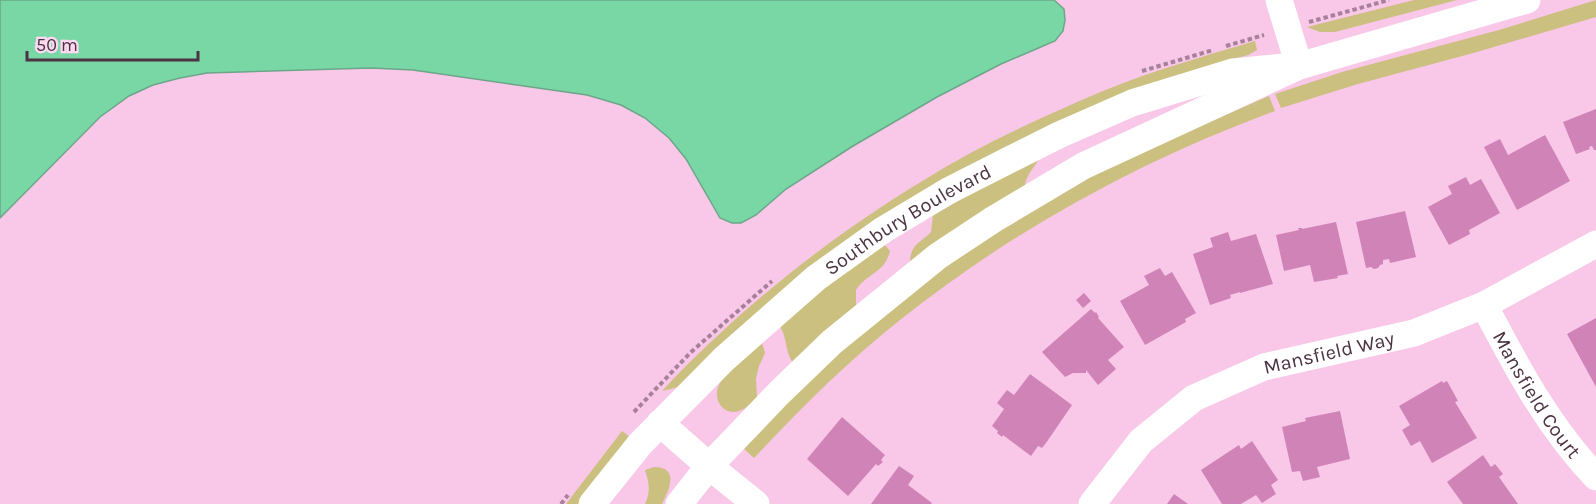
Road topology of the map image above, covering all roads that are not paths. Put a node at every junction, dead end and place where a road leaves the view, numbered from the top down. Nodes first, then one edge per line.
1 (1279, 0) edge
2 (1527, 0) edge
3 (1299, 66) junction
4 (1596, 244) edge
5 (1484, 305) junction
6 (660, 423) junction
7 (709, 466) junction
8 (1596, 477) edge
9 (592, 504) edge
10 (679, 504) edge
11 (756, 504) edge
12 (1092, 504) edge

1 - 3 street
2 - 3 street, Southbury Boulevard
3 - 6 street, Southbury Boulevard
3 - 7 street, Southbury Boulevard
4 - 5 street, Mansfield Way
5 - 8 street, Mansfield Court
5 - 12 street, Mansfield Way
6 - 7 street
6 - 9 street, Southbury Boulevard
7 - 10 street, Southbury Boulevard
7 - 11 street

